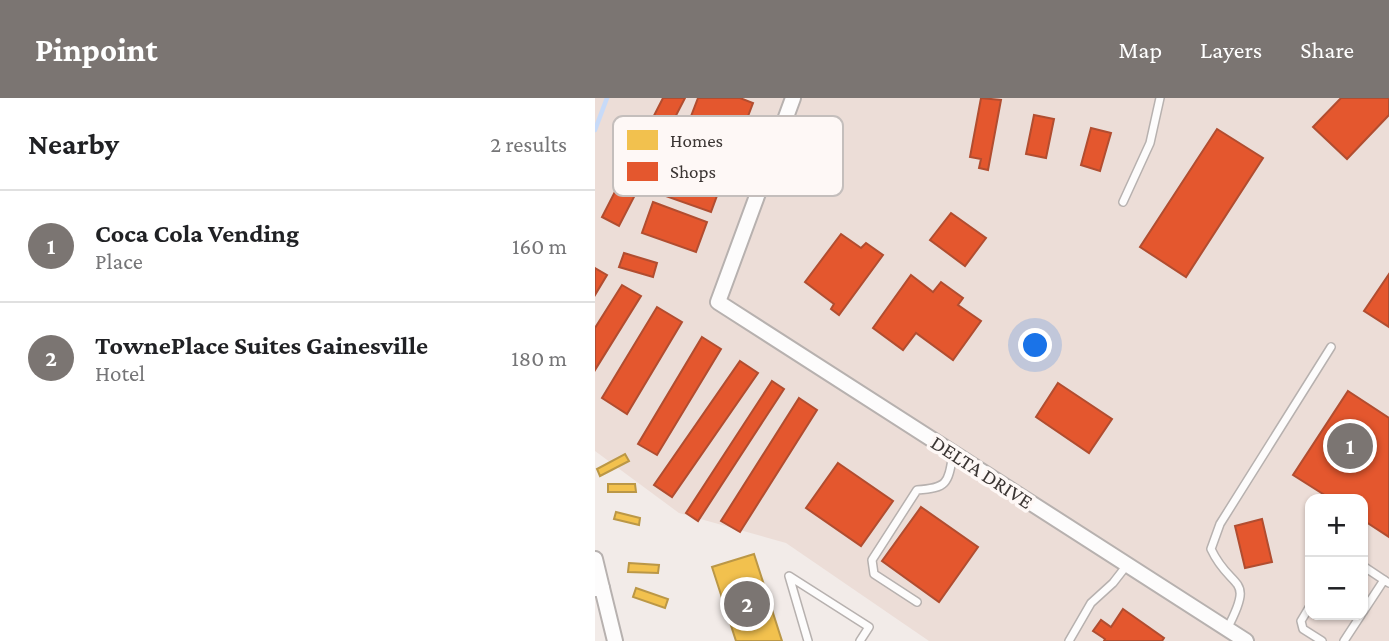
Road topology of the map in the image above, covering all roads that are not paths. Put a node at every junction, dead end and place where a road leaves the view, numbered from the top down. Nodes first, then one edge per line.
1 (793, 98) edge
2 (1160, 98) edge
3 (786, 116) edge
4 (757, 196) edge
5 (1123, 202) dead end
6 (1331, 346) dead end
7 (954, 453) junction
8 (595, 559) edge
9 (1127, 565) junction
10 (1368, 569) edge
11 (1387, 581) edge
12 (598, 589) edge
13 (917, 601) dead end
14 (1368, 606) edge
15 (1305, 614) edge
16 (1358, 620) edge
17 (1227, 629) junction
18 (615, 641) edge
19 (808, 641) edge
20 (860, 641) edge
21 (1069, 641) edge
22 (1246, 641) edge
23 (1322, 641) edge
24 (1344, 641) edge

1 - 3 street, DELTA DRIVE
2 - 5 lane
4 - 7 street, DELTA DRIVE
6 - 17 lane
7 - 9 street, DELTA DRIVE
7 - 13 lane
8 - 12 street
9 - 17 street, DELTA DRIVE
9 - 21 lane
10 - 11 lane
11 - 14 lane
12 - 18 street
15 - 23 lane
16 - 24 lane
17 - 22 street, DELTA DRIVE
19 - 20 lane

